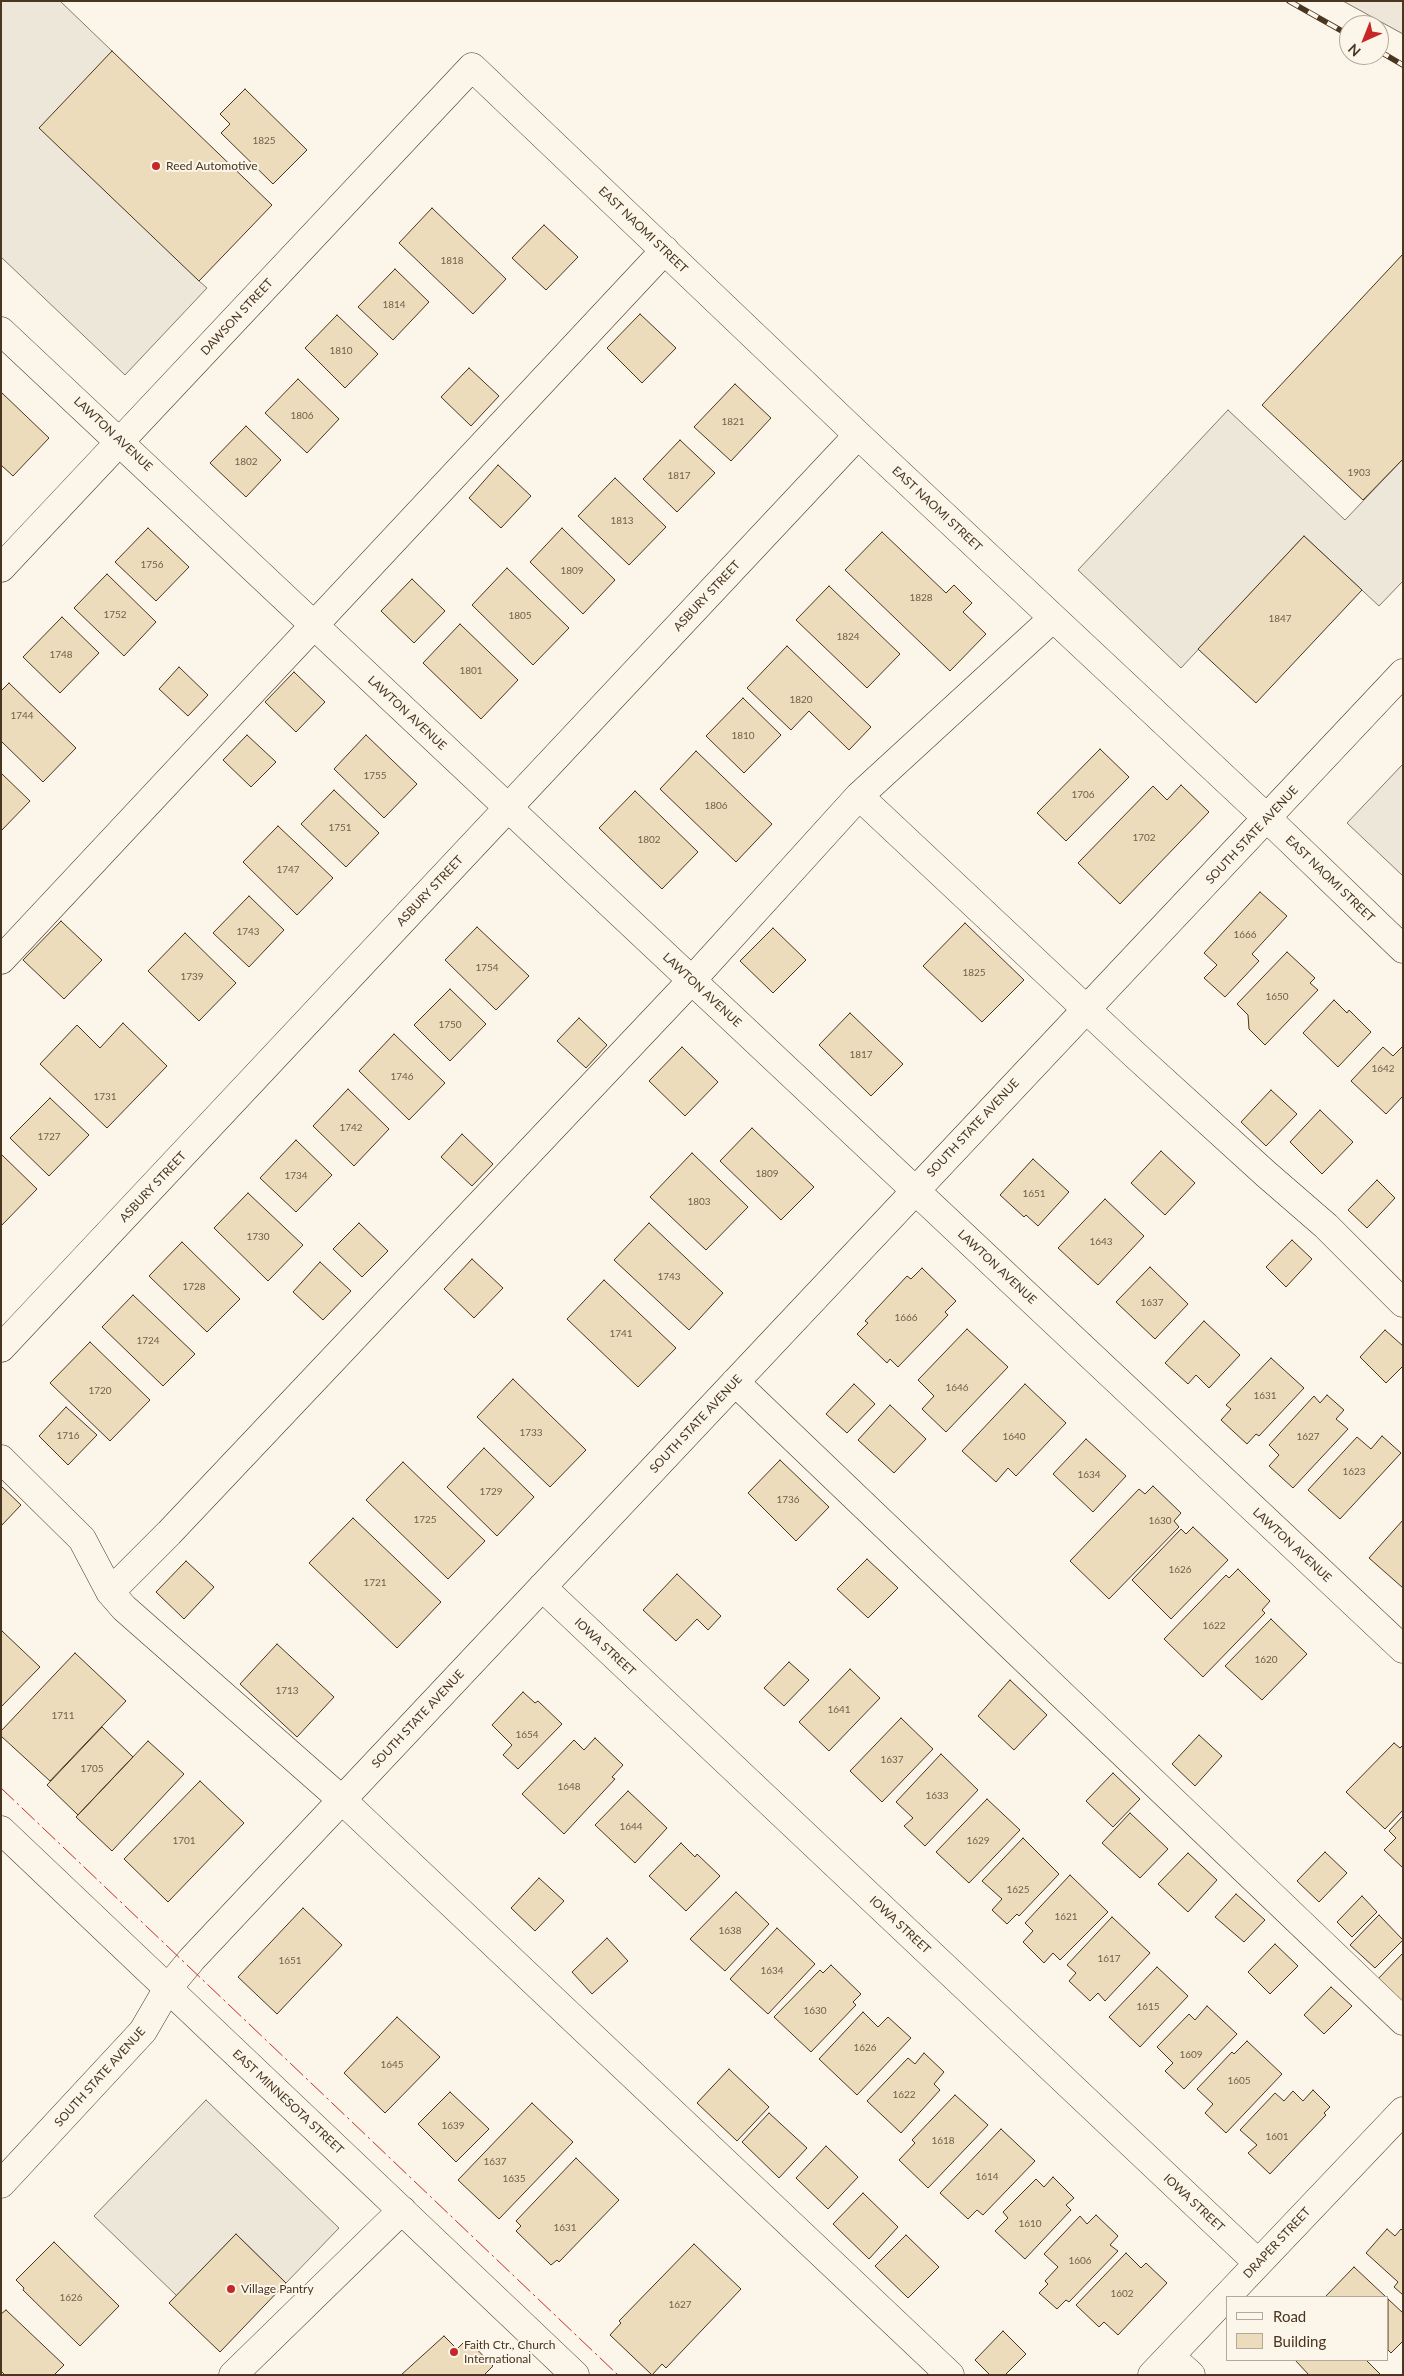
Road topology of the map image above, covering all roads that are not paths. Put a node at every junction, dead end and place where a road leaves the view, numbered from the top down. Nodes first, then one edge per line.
1 (472, 67) joint
2 (665, 250) junction
3 (1, 330) edge
4 (858, 435) junction
5 (120, 441) junction
6 (1, 568) edge
7 (1053, 618) junction
8 (314, 625) junction
9 (1403, 673) edge
10 (859, 796) junction
11 (508, 807) junction
12 (1268, 819) junction
13 (1403, 949) edge
14 (1, 960) edge
15 (692, 980) junction
16 (1086, 1009) junction
17 (915, 1190) junction
18 (1403, 1303) edge
19 (1, 1348) edge
20 (735, 1382) junction
21 (1, 1459) edge
22 (542, 1586) junction
23 (110, 1592) junction
24 (1403, 1650) edge
25 (342, 1800) junction
26 (1, 1830) edge
27 (168, 1988) junction
28 (1403, 2021) edge
29 (1403, 2111) edge
30 (1, 2184) edge
31 (402, 2210) junction
32 (1258, 2263) junction
33 (1227, 2296) edge
34 (1226, 2297) edge
35 (1161, 2365) edge
36 (233, 2375) edge
37 (576, 2375) edge
38 (950, 2375) edge
39 (1190, 2375) edge

1 - 2 street, EAST NAOMI STREET
1 - 5 street, DAWSON STREET
2 - 4 street, EAST NAOMI STREET
2 - 8 street
3 - 5 street, LAWTON AVENUE
4 - 7 street, EAST NAOMI STREET
4 - 11 street, ASBURY STREET
5 - 6 street, DAWSON STREET
5 - 8 street, LAWTON AVENUE
7 - 10 street
7 - 12 street, EAST NAOMI STREET
8 - 11 street, LAWTON AVENUE
8 - 14 street
9 - 12 street, SOUTH STATE AVENUE
10 - 15 street
10 - 16 street
11 - 15 street, LAWTON AVENUE
11 - 19 street, ASBURY STREET
12 - 13 street, EAST NAOMI STREET
12 - 16 street, SOUTH STATE AVENUE
15 - 17 street, LAWTON AVENUE
15 - 23 street
16 - 17 street, SOUTH STATE AVENUE
16 - 18 street
17 - 20 street, SOUTH STATE AVENUE
17 - 24 street, LAWTON AVENUE
20 - 22 street, SOUTH STATE AVENUE
20 - 28 street
21 - 23 street
22 - 25 street, SOUTH STATE AVENUE
22 - 32 street, IOWA STREET
23 - 25 street
25 - 27 street, SOUTH STATE AVENUE
25 - 38 street
26 - 27 street, EAST MINNESOTA STREET
27 - 30 street, SOUTH STATE AVENUE
27 - 31 street, EAST MINNESOTA STREET
29 - 32 street, DRAPER STREET
31 - 36 street
31 - 37 street, EAST MINNESOTA STREET
32 - 33 street, DRAPER STREET
34 - 35 street, DRAPER STREET
35 - 39 street

